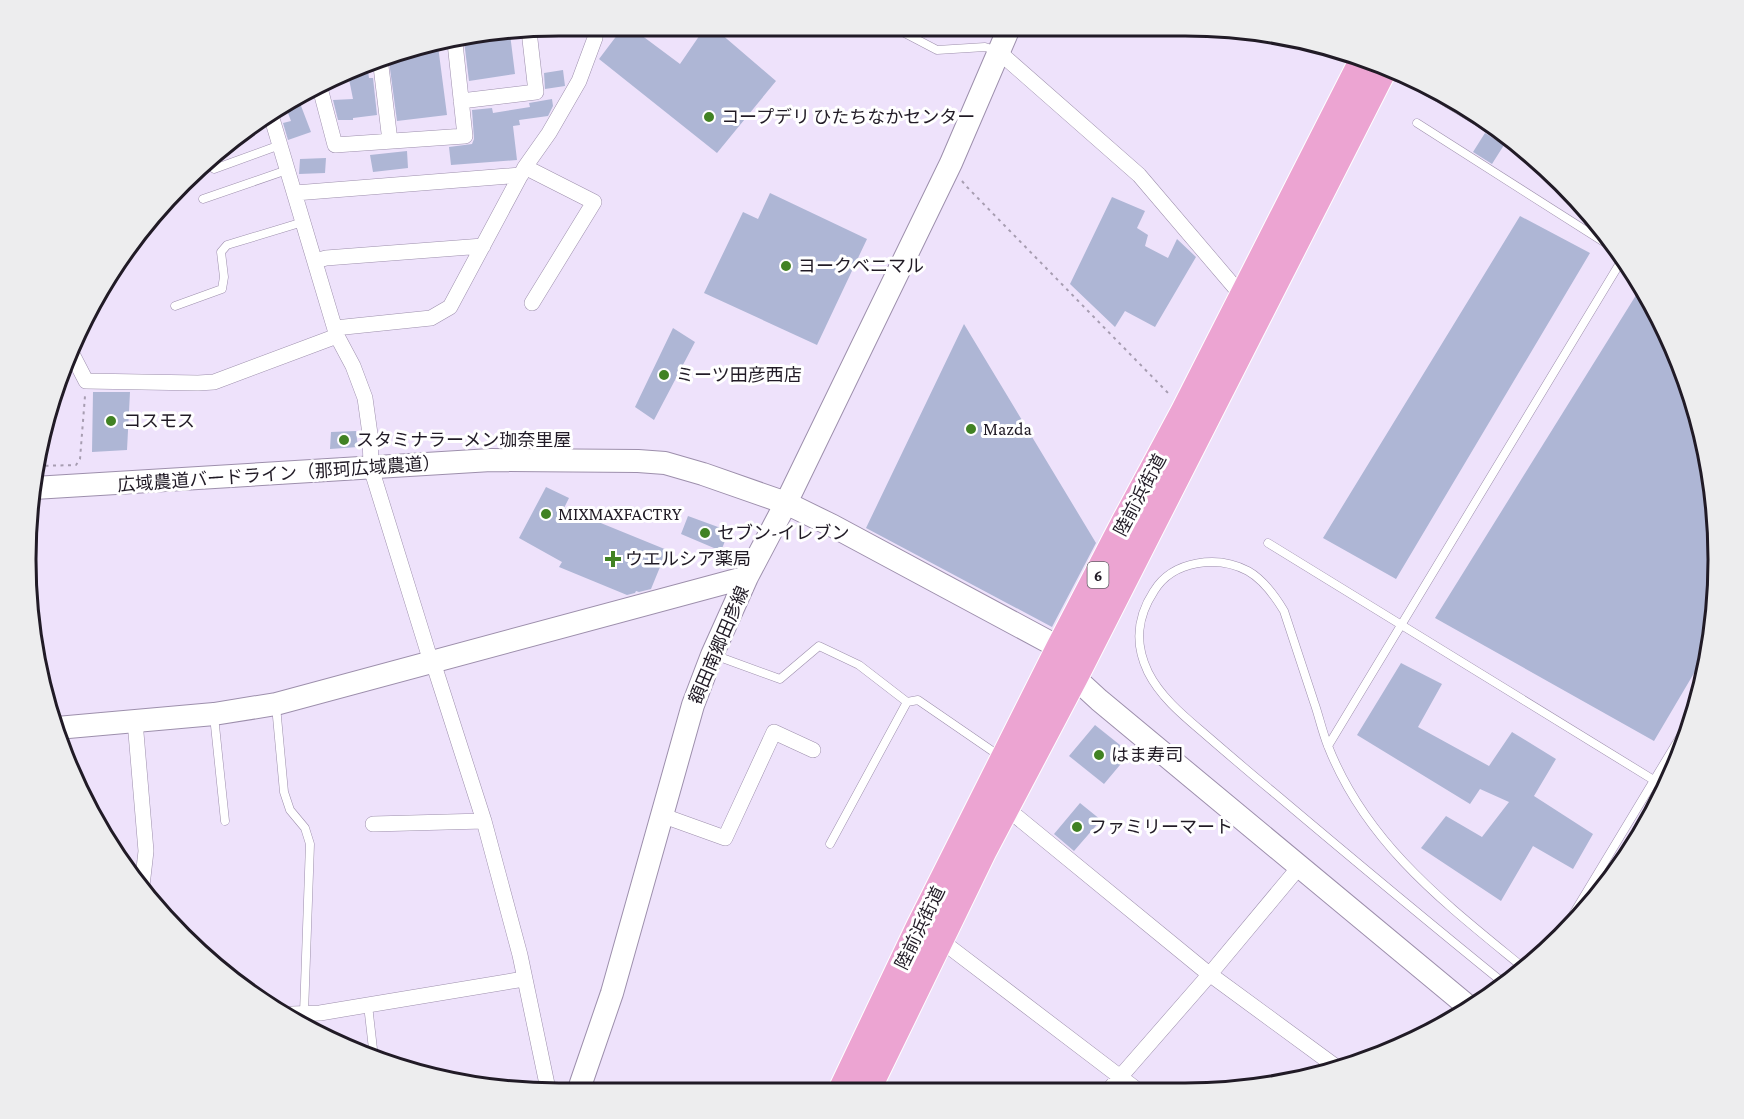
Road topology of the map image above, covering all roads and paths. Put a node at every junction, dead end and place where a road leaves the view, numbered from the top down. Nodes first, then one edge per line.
1 (595, 36) edge
2 (911, 36) edge
3 (1006, 36) edge
4 (530, 37) edge
5 (455, 46) edge
6 (999, 52) junction
7 (381, 68) edge
8 (1370, 70) edge
9 (1370, 70) edge
10 (321, 93) edge
11 (461, 101) junction
12 (273, 122) edge
13 (1417, 123) dead end
14 (390, 141) junction
15 (280, 145) junction
16 (951, 163) junction
17 (214, 169) dead end
18 (287, 170) junction
19 (523, 171) junction
20 (295, 193) junction
21 (203, 199) dead end
22 (303, 222) junction
23 (1598, 238) edge
24 (483, 246) junction
25 (315, 261) junction
26 (1618, 266) edge
27 (1243, 297) junction
28 (532, 303) dead end
29 (175, 306) dead end
30 (336, 332) junction
31 (75, 361) edge
32 (86, 381) junction
33 (1185, 411) junction
34 (44, 466) edge
35 (371, 468) junction
36 (41, 488) edge
37 (786, 503) junction
38 (1268, 543) dead end
39 (747, 577) junction
40 (1400, 625) junction
41 (1060, 648) junction
42 (712, 655) junction
43 (433, 662) junction
44 (1074, 677) junction
45 (907, 702) junction
46 (276, 704) junction
47 (214, 714) junction
48 (135, 722) junction
49 (64, 727) edge
50 (1328, 746) junction
51 (813, 750) dead end
52 (1671, 752) edge
53 (1004, 760) junction
54 (1654, 780) junction
55 (1658, 782) edge
56 (1005, 807) junction
57 (662, 815) junction
58 (225, 821) dead end
59 (484, 821) junction
60 (373, 824) dead end
61 (830, 844) dead end
62 (1300, 866) junction
63 (143, 877) edge
64 (1581, 902) edge
65 (930, 933) junction
66 (1518, 963) edge
67 (1209, 974) junction
68 (524, 979) junction
69 (1497, 979) edge
70 (1463, 1002) edge
71 (368, 1005) junction
72 (298, 1014) edge
73 (300, 1014) edge
74 (373, 1048) edge
75 (1330, 1062) edge
76 (1120, 1076) junction
77 (547, 1083) edge
78 (581, 1083) edge
79 (846, 1083) edge
80 (869, 1083) edge
81 (1114, 1083) edge
82 (1129, 1083) edge

1 - 19 street
2 - 6 lane
3 - 6 street, 額田南郷田彦線
4 - 11 street
5 - 11 street
6 - 16 street, 額田南郷田彦線
6 - 27 street
7 - 14 street
8 - 27 highway, 陸前浜街道 / 6
9 - 44 highway, 陸前浜街道 / 6
10 - 14 street
11 - 14 street
12 - 15 street
13 - 23 lane
15 - 17 lane
15 - 18 street
16 - 33 path
16 - 37 street, 額田南郷田彦線
18 - 20 street
18 - 21 lane
19 - 20 street
19 - 24 street
19 - 28 street
20 - 22 street
22 - 25 street
22 - 29 lane
24 - 25 street
24 - 30 street
25 - 30 street
26 - 40 lane
27 - 33 highway, 陸前浜街道 / 6
30 - 32 street
30 - 35 street
31 - 32 street
32 - 34 path
33 - 41 highway, 陸前浜街道 / 6
35 - 36 street, 広域農道バードライン（那珂広域農道）
35 - 37 street, 広域農道バードライン（那珂広域農道）
35 - 43 street
37 - 39 street, 額田南郷田彦線
37 - 41 street, 広域農道バードライン（那珂広域農道）
38 - 40 lane
39 - 42 street, 額田南郷田彦線
39 - 43 street
40 - 50 lane
40 - 54 lane
41 - 44 street
41 - 53 highway, 陸前浜街道 / 6
42 - 45 lane
42 - 57 street, 額田南郷田彦線
43 - 46 street
43 - 59 street
44 - 56 highway, 陸前浜街道 / 6
44 - 62 street
45 - 53 lane
45 - 61 lane
46 - 47 street
46 - 72 lane
47 - 48 street
47 - 58 lane
48 - 49 street
48 - 63 street
50 - 66 lane
50 - 69 lane
51 - 57 street
52 - 54 lane
53 - 65 highway, 陸前浜街道 / 6
54 - 55 lane
54 - 64 lane
56 - 65 highway, 陸前浜街道 / 6
56 - 67 street
57 - 78 street, 額田南郷田彦線
59 - 60 street
59 - 68 street
62 - 67 street
62 - 70 street
65 - 76 street
65 - 79 highway, 陸前浜街道 / 6
65 - 80 highway, 陸前浜街道 / 6
67 - 75 street
67 - 76 street
68 - 71 street
68 - 77 street
71 - 73 street
71 - 74 lane
76 - 81 street
76 - 82 street

